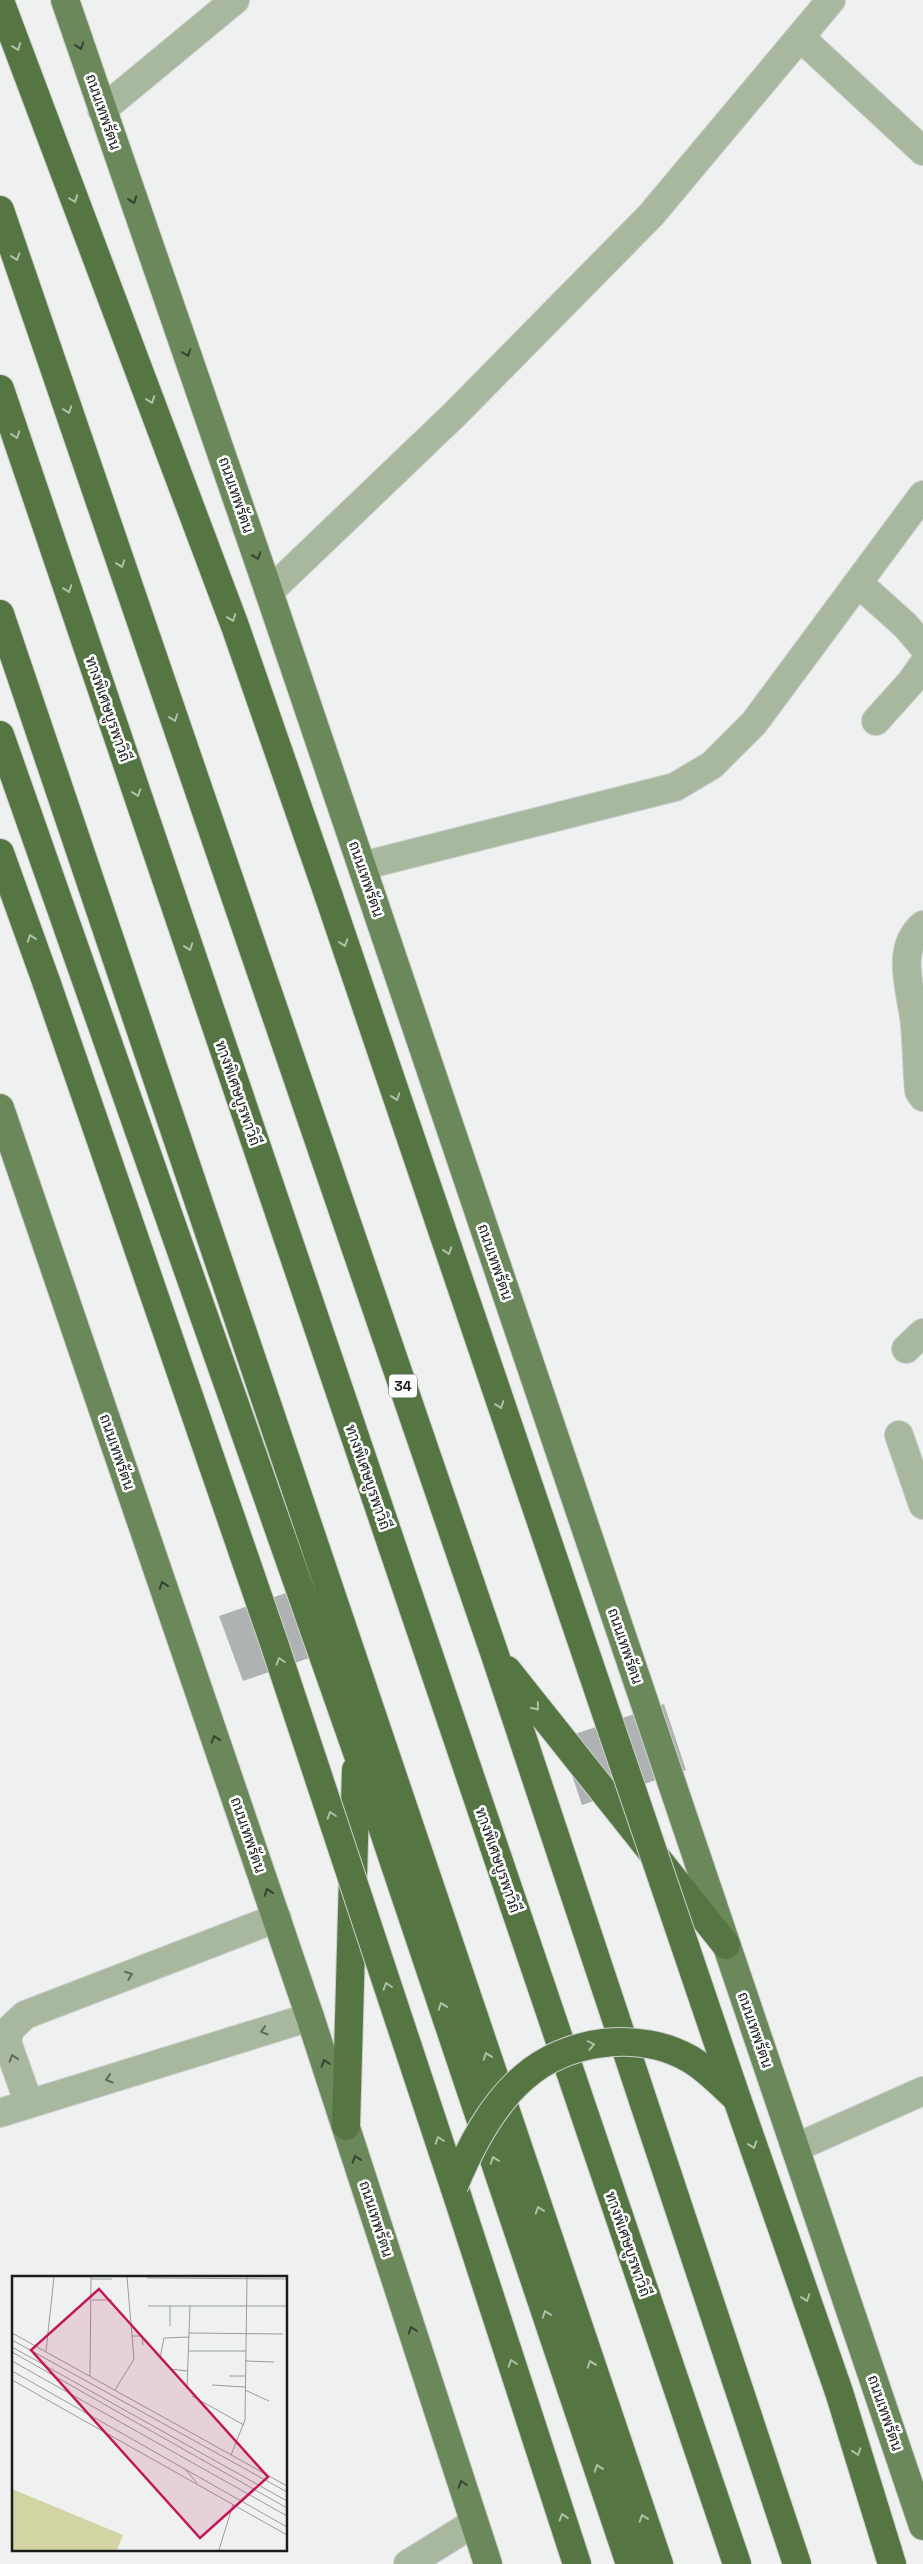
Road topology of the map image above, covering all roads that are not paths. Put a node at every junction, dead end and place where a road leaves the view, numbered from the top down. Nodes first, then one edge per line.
1 (64, 0) edge
2 (236, 0) edge
3 (831, 0) edge
4 (0, 1) edge
5 (800, 37) junction
6 (102, 110) junction
7 (923, 152) edge
8 (0, 210) edge
9 (0, 389) edge
10 (923, 495) edge
11 (858, 583) junction
12 (269, 592) junction
13 (0, 614) edge
14 (923, 646) edge
15 (923, 665) edge
16 (876, 721) dead end
17 (0, 734) edge
18 (0, 853) edge
19 (362, 866) junction
20 (923, 925) edge
21 (923, 1098) edge
22 (0, 1108) edge
23 (899, 1435) dead end
24 (923, 1505) edge
25 (495, 1655) junction
26 (357, 1752) junction
27 (277, 1918) junction
28 (726, 1946) junction
29 (310, 2017) junction
30 (923, 2091) edge
31 (737, 2099) junction
32 (29, 2104) junction
33 (0, 2112) edge
34 (346, 2126) junction
35 (795, 2148) junction
36 (454, 2186) junction
37 (474, 2523) junction
38 (923, 2526) edge
39 (408, 2564) edge
40 (488, 2564) edge
41 (577, 2564) edge
42 (630, 2564) edge
43 (659, 2564) edge
44 (736, 2564) edge
45 (797, 2564) edge
46 (892, 2564) edge

1 -> 6 main road, ถนนเทพรัตน
2 - 6 street
3 - 5 street
4 -> 31 highway, bridge
5 - 7 street
5 - 12 street
6 -> 12 main road, ถนนเทพรัตน
8 -> 25 highway, 34
9 -> 44 highway, ทางพิเศษบูรพาวิถี
10 - 11 street
11 - 14 street
11 - 19 street
12 - 19 main road, ถนนเทพรัตน
43 -> 13 highway
15 - 16 street
17 - 26 highway
36 -> 18 highway, bridge
19 - 28 main road, ถนนเทพรัตน
20 - 21 street
27 -> 22 main road, ถนนเทพรัตน
23 - 24 street
25 -> 28 highway
25 - 45 highway, 34
26 - 34 highway
42 -> 26 highway
27 - 29 main road, ถนนเทพรัตน
32 -> 27 street
28 - 35 main road, ถนนเทพรัตน
29 -> 32 street
34 -> 29 main road, ถนนเทพรัตน
30 - 35 street
36 -> 31 highway, bridge
31 -> 46 highway
32 - 33 street
37 -> 34 main road, ถนนเทพรัตน
35 - 38 main road, ถนนเทพรัตน
41 -> 36 highway
37 - 39 street
37 - 40 main road, ถนนเทพรัตน

